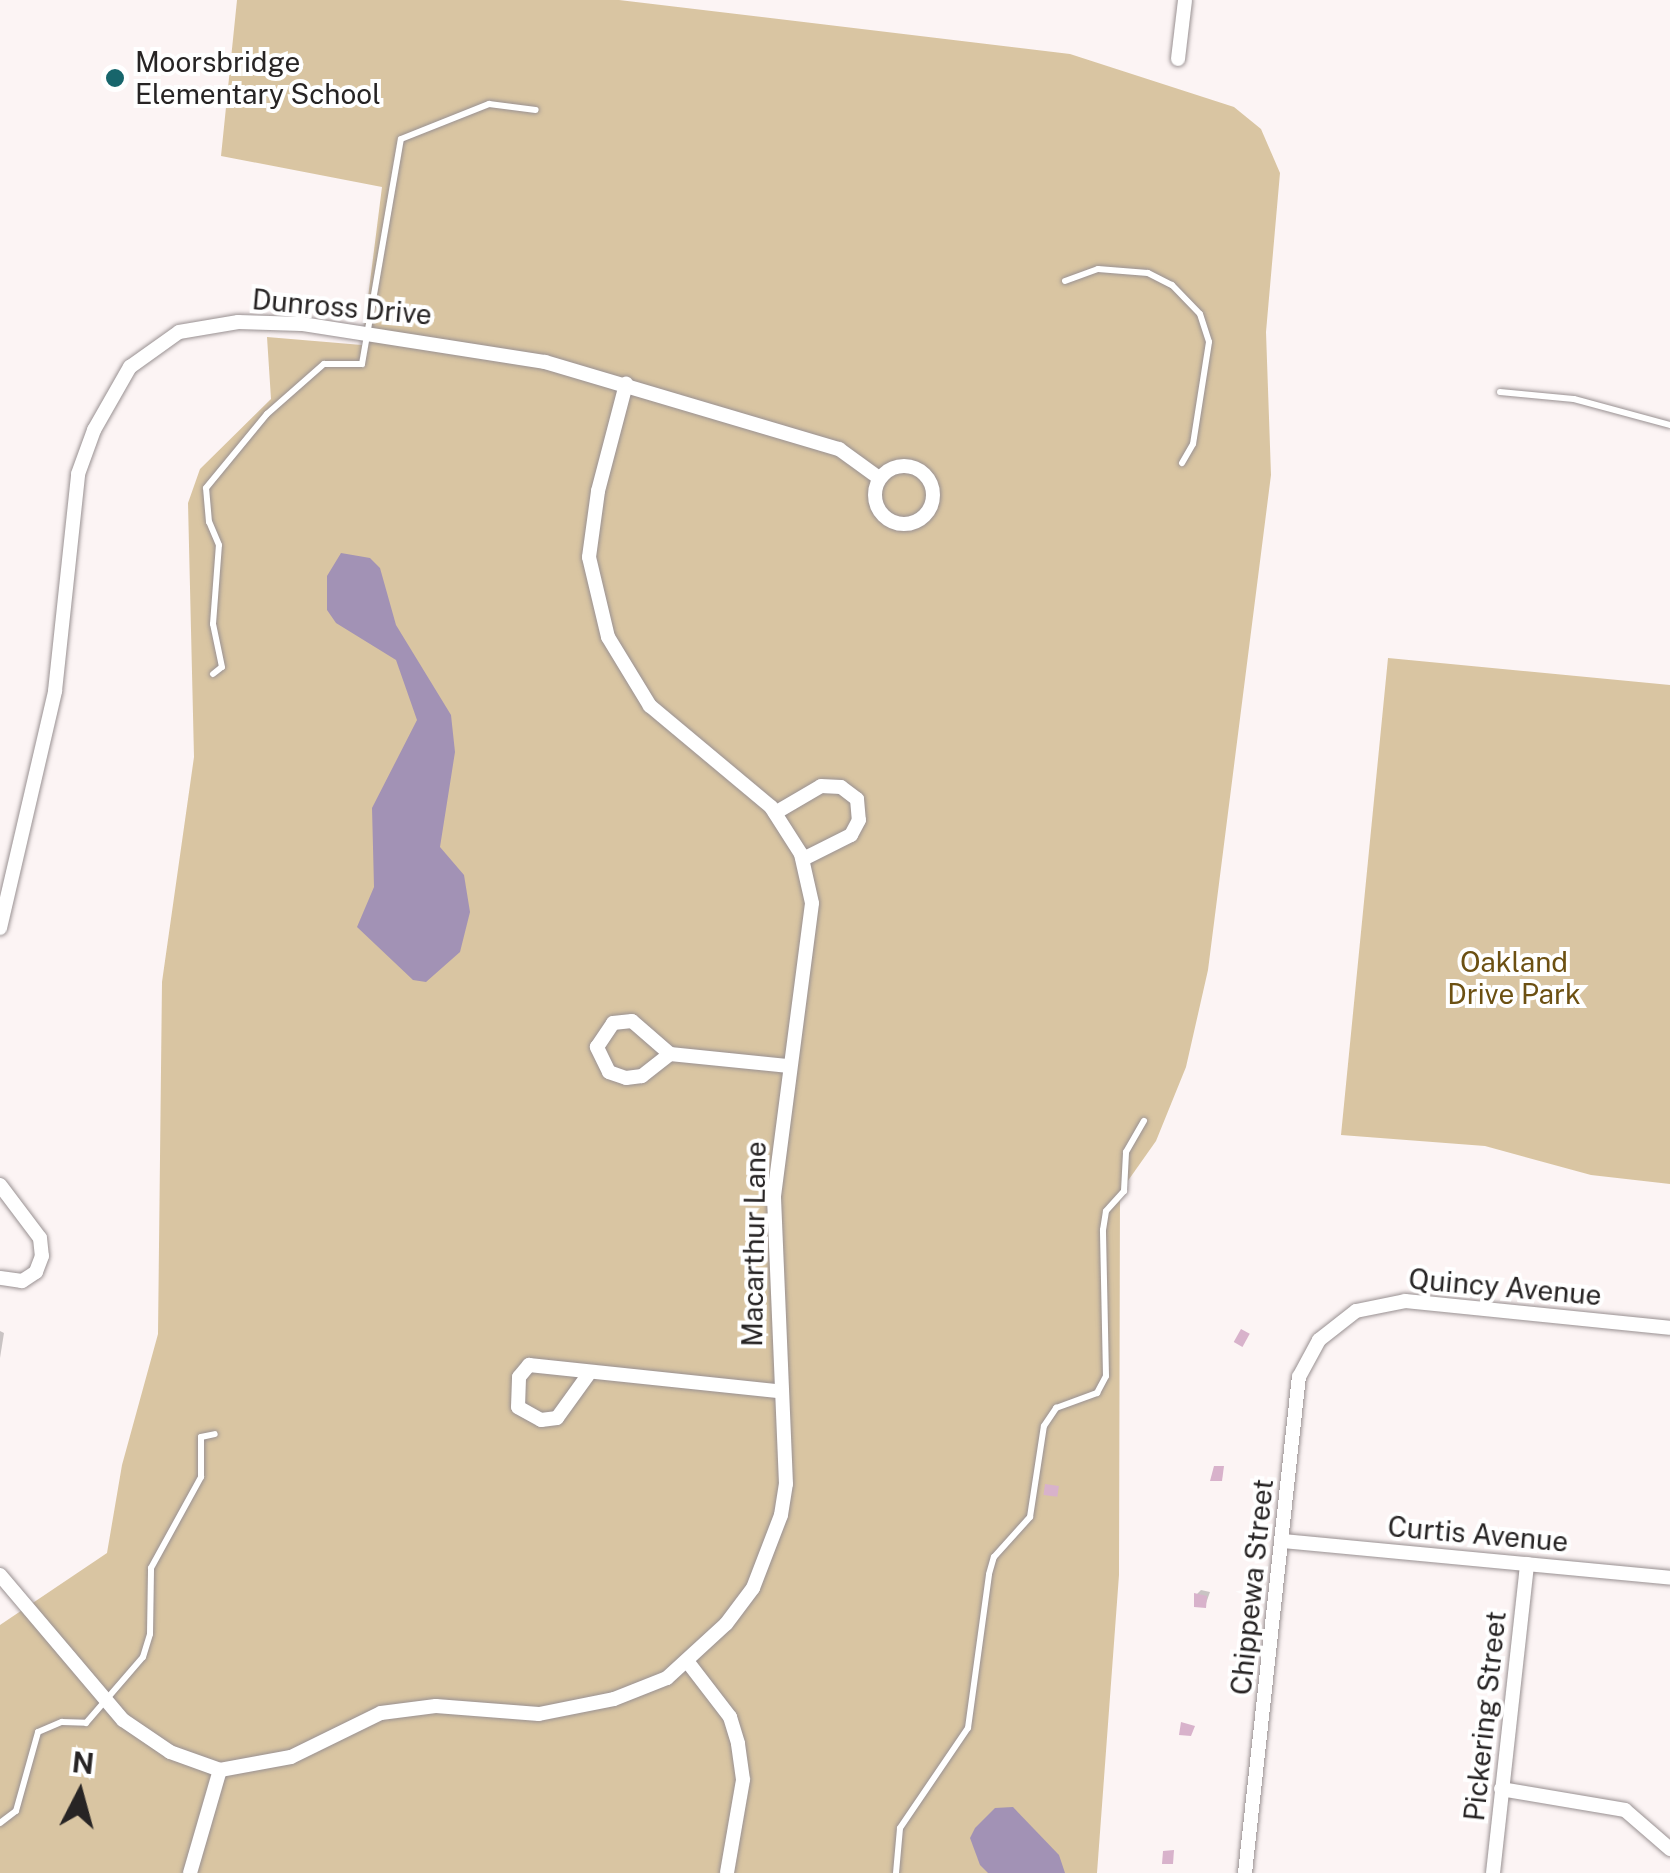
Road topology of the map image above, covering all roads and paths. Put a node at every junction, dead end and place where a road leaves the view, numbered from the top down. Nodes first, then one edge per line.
1 (1185, 0) edge
2 (1178, 58) dead end
3 (536, 110) dead end
4 (1065, 281) dead end
5 (370, 332) junction
6 (626, 384) junction
7 (1500, 392) dead end
8 (1670, 426) edge
9 (1182, 463) dead end
10 (879, 478) junction
11 (213, 674) dead end
12 (775, 812) junction
13 (803, 860) junction
14 (0, 928) edge
15 (670, 1054) junction
16 (789, 1066) junction
17 (1144, 1122) dead end
18 (0, 1185) edge
19 (0, 1278) edge
20 (1339, 1321) joint
21 (1670, 1328) edge
22 (588, 1375) junction
23 (778, 1390) junction
24 (215, 1434) dead end
25 (1282, 1541) junction
26 (1527, 1564) junction
27 (0, 1575) edge
28 (1670, 1578) edge
29 (687, 1661) junction
30 (108, 1701) junction
31 (220, 1770) junction
32 (1501, 1789) junction
33 (0, 1823) edge
34 (1670, 1849) edge
35 (190, 1873) edge
36 (727, 1873) edge
37 (896, 1873) edge
38 (1246, 1873) edge
39 (1493, 1873) edge

1 - 2 street
3 - 5 lane
4 - 9 lane
5 - 6 street, Dunross Drive
5 - 11 lane
5 - 14 street, Dunross Drive
6 - 10 street, Dunross Drive
6 - 12 street, Macarthur Lane
7 - 8 lane
10 - 10 street
12 - 13 street, Macarthur Lane
12 - 13 street
13 - 16 street, Macarthur Lane
15 - 15 street
15 - 16 street
16 - 23 street, Macarthur Lane
17 - 37 lane
18 - 19 street
20 - 21 street, Quincy Avenue
20 - 25 street, Chippewa Street
22 - 22 street
22 - 23 street
23 - 29 street, Macarthur Lane
24 - 30 lane
25 - 26 street, Curtis Avenue
25 - 38 street, Chippewa Street
26 - 28 street, Curtis Avenue
26 - 32 street, Pickering Street
27 - 30 street
29 - 31 street, Macarthur Lane
29 - 36 street
30 - 31 street
30 - 33 lane
31 - 35 street
32 - 34 street
32 - 39 street, Pickering Street

